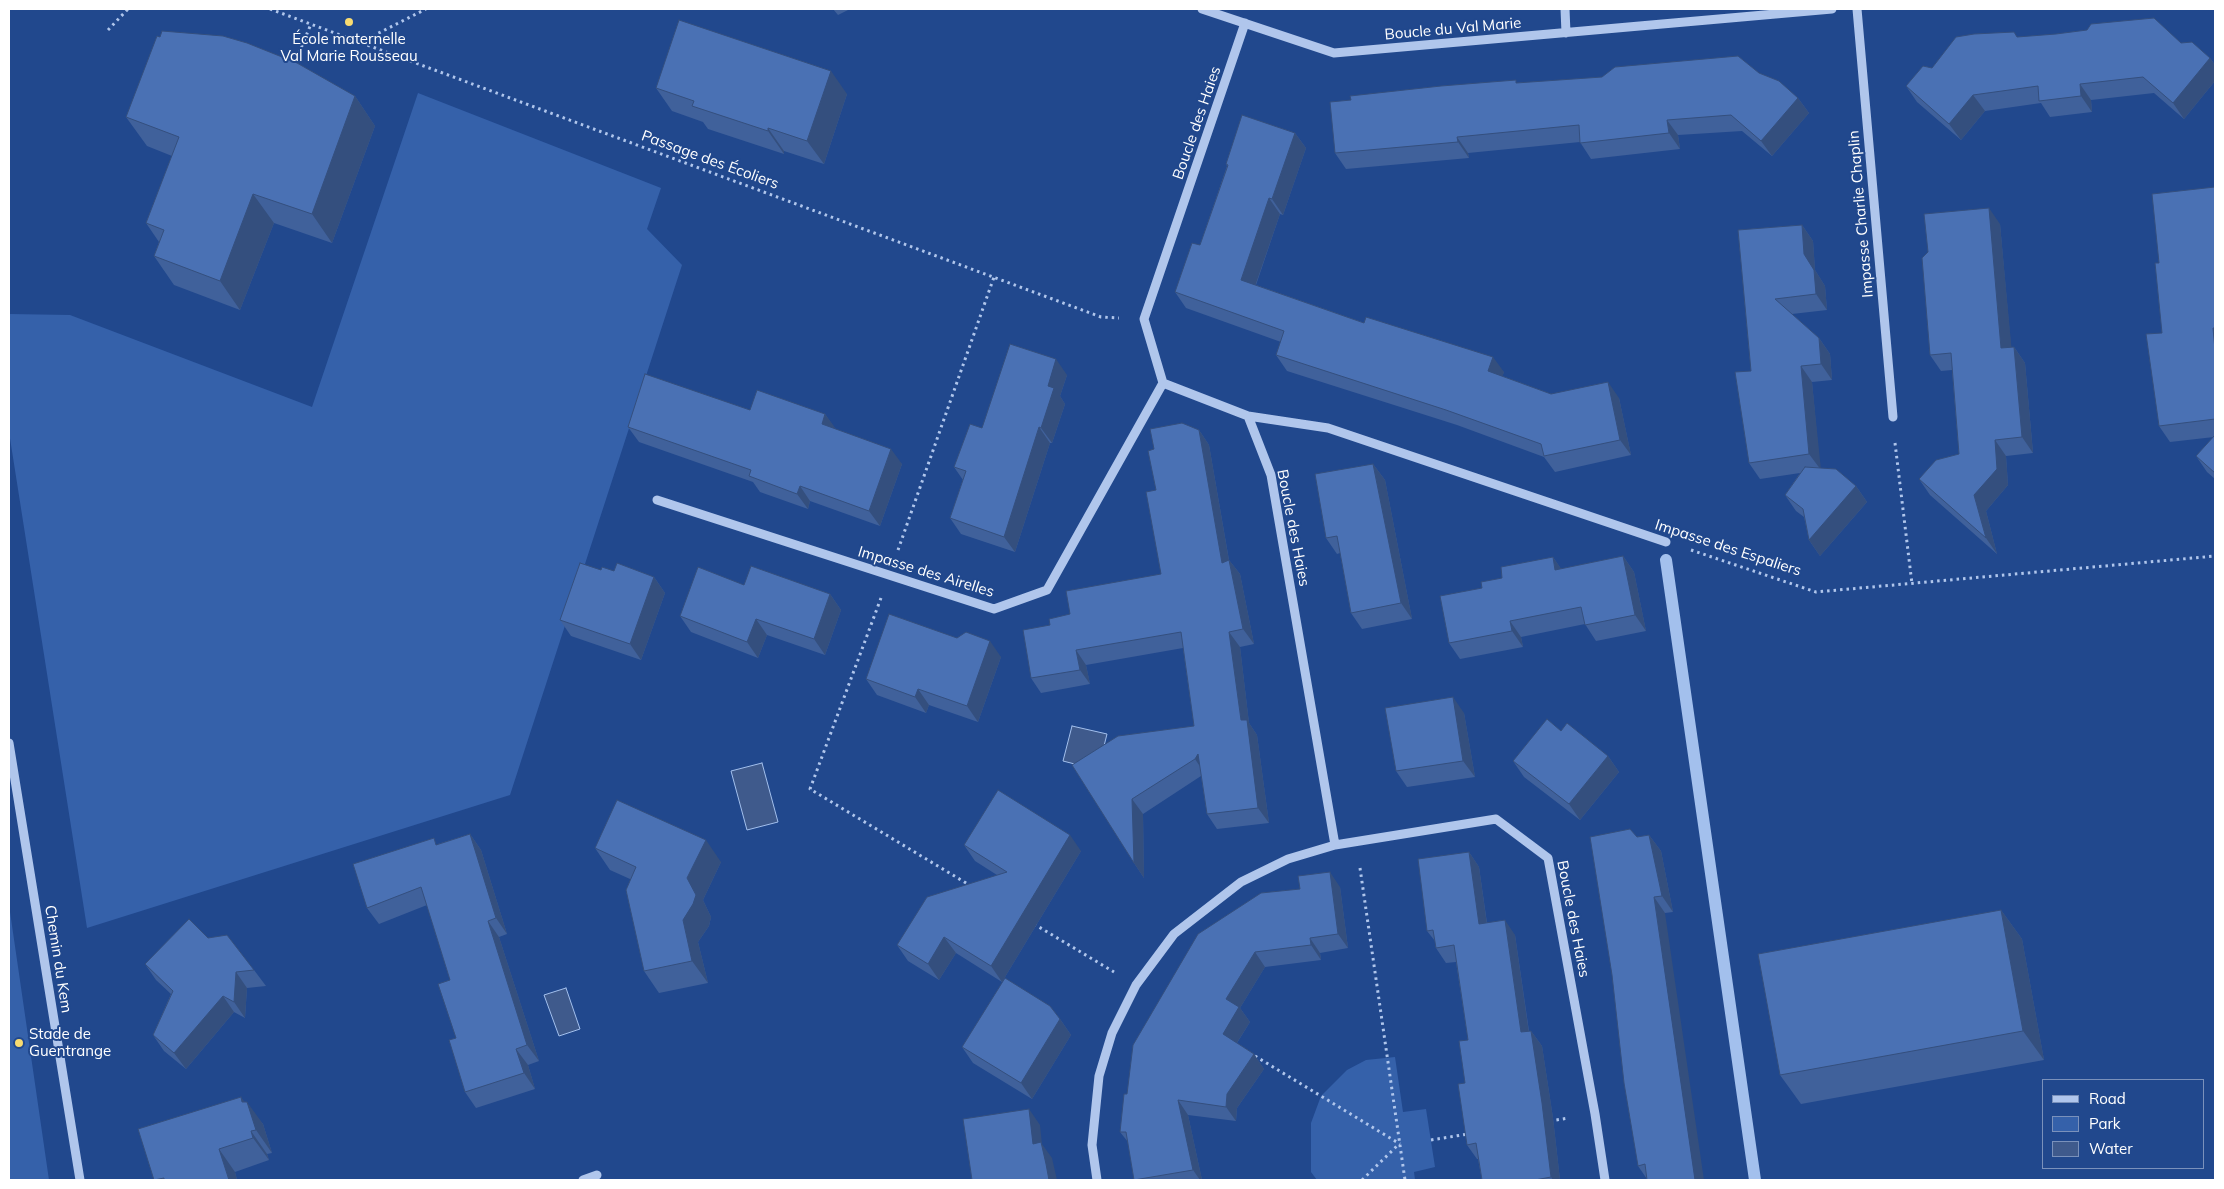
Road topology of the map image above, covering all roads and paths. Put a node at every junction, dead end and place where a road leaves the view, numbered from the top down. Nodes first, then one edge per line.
1 (128, 9) edge
2 (270, 9) edge
3 (426, 9) edge
4 (1202, 9) edge
5 (1565, 9) edge
6 (1832, 9) edge
7 (1857, 9) edge
8 (311, 24) junction
9 (1245, 24) junction
10 (108, 30) dead end
11 (1566, 32) junction
12 (361, 42) junction
13 (291, 73) edge
14 (994, 278) junction
15 (1144, 319) junction
16 (1163, 383) junction
17 (1248, 416) junction
18 (1892, 417) joint
19 (657, 500) dead end
20 (1666, 542) joint
21 (2215, 556) edge
22 (889, 576) junction
23 (1912, 584) junction
24 (9, 743) edge
25 (1356, 843) junction
26 (1335, 846) junction
27 (977, 890) edge
28 (1027, 920) edge
29 (1136, 985) junction
30 (1254, 1056) edge
31 (1595, 1114) junction
32 (1547, 1122) dead end
33 (1470, 1134) edge
34 (1431, 1140) dead end
35 (1400, 1144) junction
36 (597, 1175) dead end
37 (80, 1180) edge
38 (583, 1180) edge
39 (1097, 1180) edge
40 (1362, 1180) edge
41 (1405, 1180) edge
42 (1604, 1180) edge

1 - 10 path
2 - 8 path, Passage des Écoliers
3 - 12 path
4 - 9 street, Boucle du Val Marie
5 - 11 street
6 - 11 street, Boucle du Val Marie
7 - 18 street, Impasse Charlie Chaplin
8 - 12 path, Passage des Écoliers
8 - 13 path
9 - 11 street, Boucle du Val Marie
9 - 15 street, Boucle des Haies
12 - 14 path, Passage des Écoliers
14 - 15 path, Passage des Écoliers
14 - 22 path
15 - 16 street
16 - 17 street
16 - 22 street, Impasse des Airelles
17 - 20 street, Impasse des Espaliers
17 - 26 street, Boucle des Haies
18 - 23 path
19 - 22 street, Impasse des Airelles
20 - 23 path, Impasse des Espaliers
21 - 23 path, Impasse des Espaliers
22 - 27 path
24 - 37 street, Chemin du Kem
25 - 26 street, Boucle des Haies
25 - 31 street, Boucle des Haies
25 - 35 path
26 - 29 street, Boucle des Haies
28 - 29 path
29 - 39 street, Boucle des Haies
30 - 35 path
31 - 32 path
31 - 42 street, Boucle des Haies
33 - 34 path
35 - 40 path
35 - 41 path
36 - 38 street

